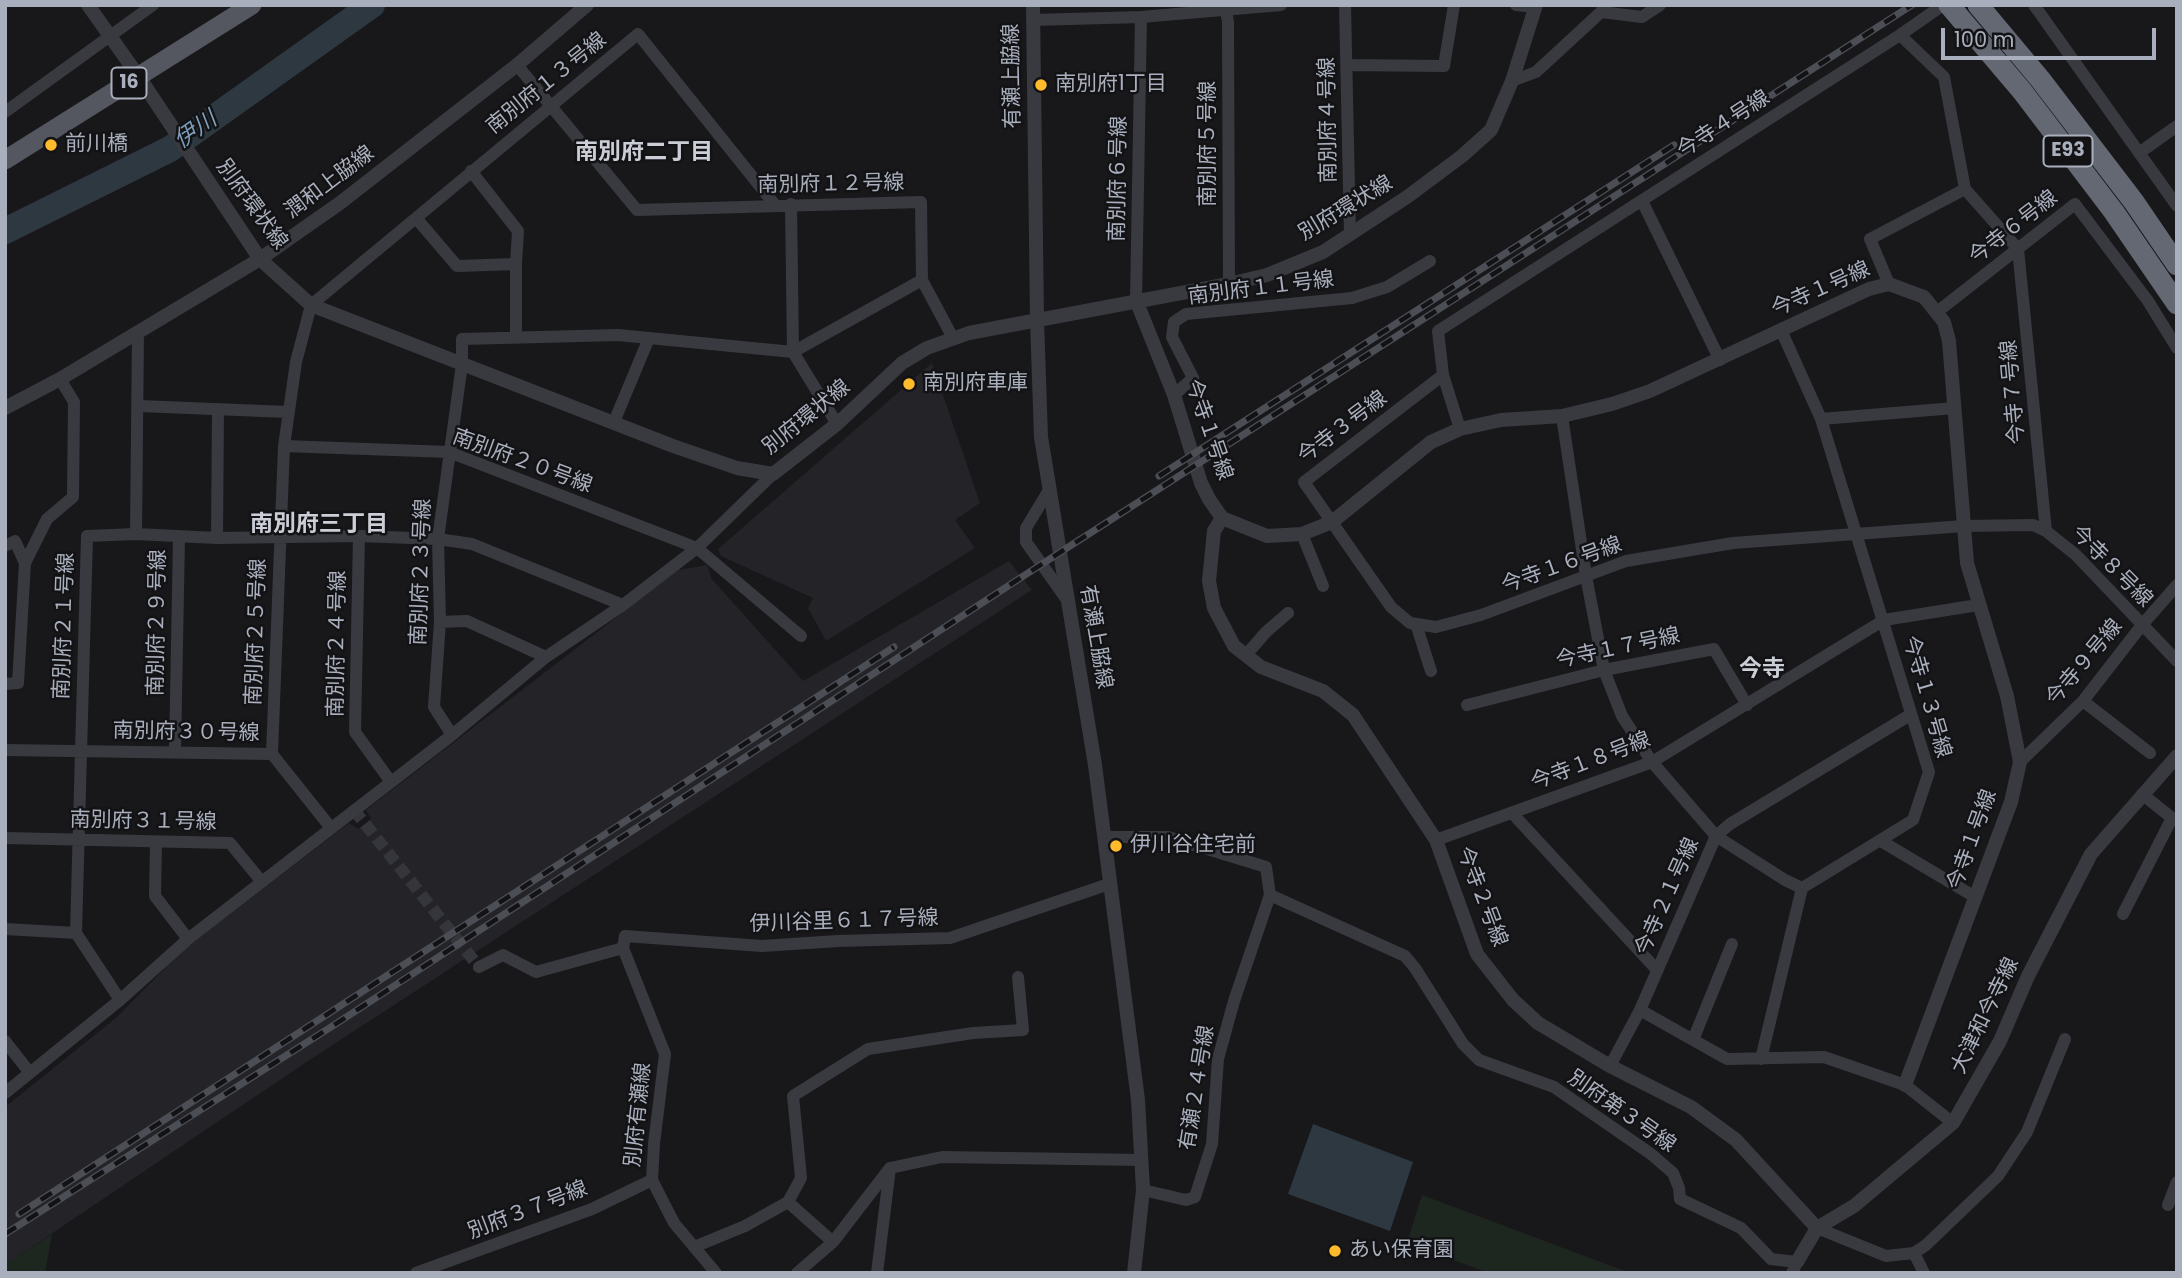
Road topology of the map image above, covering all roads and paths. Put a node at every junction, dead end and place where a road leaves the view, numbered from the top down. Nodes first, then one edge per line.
1 (88, 5) edge
2 (153, 5) edge
3 (253, 5) edge
4 (587, 5) edge
5 (1033, 5) edge
6 (1281, 5) edge
7 (1346, 5) edge
8 (1454, 5) edge
9 (1516, 5) edge
10 (1660, 5) edge
11 (1942, 5) edge
12 (1950, 5) edge
13 (1978, 5) edge
14 (2034, 5) edge
15 (1536, 6) edge
16 (1226, 7) edge
17 (1603, 9) edge
18 (1141, 17) junction
19 (1033, 20) junction
20 (109, 35) junction
21 (1900, 35) junction
22 (517, 65) junction
23 (1347, 65) junction
24 (1512, 81) junction
25 (143, 83) junction
26 (550, 107) junction
27 (5, 112) edge
28 (2177, 126) edge
29 (2139, 153) junction
30 (5, 160) edge
31 (471, 171) junction
32 (1965, 189) junction
33 (1642, 201) junction
34 (791, 204) junction
35 (775, 205) junction
36 (2177, 206) edge
37 (416, 218) junction
38 (1350, 235) junction
39 (2018, 249) junction
40 (260, 260) junction
41 (1430, 261) dead end
42 (516, 264) junction
43 (2177, 265) edge
44 (922, 280) junction
45 (1229, 284) junction
46 (1889, 284) junction
47 (1136, 300) junction
48 (312, 304) junction
49 (2177, 304) edge
50 (1937, 312) junction
51 (1037, 320) junction
52 (1781, 330) junction
53 (138, 332) junction
54 (516, 337) junction
55 (649, 338) junction
56 (953, 338) junction
57 (2177, 348) edge
58 (793, 352) junction
59 (1720, 360) junction
60 (462, 364) junction
61 (1443, 375) junction
62 (60, 379) junction
63 (1174, 395) junction
64 (139, 405) junction
65 (5, 408) edge
66 (1955, 408) junction
67 (218, 409) junction
68 (288, 412) junction
69 (1562, 416) junction
70 (1821, 419) junction
71 (614, 422) junction
72 (837, 424) junction
73 (1460, 429) junction
74 (285, 446) junction
75 (449, 452) junction
76 (773, 474) junction
77 (1049, 490) junction
78 (1222, 518) junction
79 (1332, 522) junction
80 (1964, 526) junction
81 (2046, 531) junction
82 (136, 534) junction
83 (1302, 534) junction
84 (1856, 534) junction
85 (359, 536) junction
86 (179, 537) junction
87 (217, 538) junction
88 (280, 538) junction
89 (439, 540) junction
90 (5, 546) edge
91 (698, 548) junction
92 (25, 563) junction
93 (1586, 576) junction
94 (2177, 585) edge
95 (1323, 586) dead end
96 (1067, 600) junction
97 (623, 605) junction
98 (1978, 605) junction
99 (1288, 613) dead end
100 (1884, 620) junction
101 (440, 622) junction
102 (1416, 624) junction
103 (2142, 625) junction
104 (801, 636) dead end
105 (1246, 655) junction
106 (546, 657) junction
107 (2177, 661) edge
108 (1604, 670) junction
109 (1431, 671) dead end
110 (5, 684) edge
111 (2083, 701) junction
112 (1467, 705) dead end
113 (1747, 705) junction
114 (1910, 715) junction
115 (452, 736) junction
116 (5, 750) edge
117 (81, 751) junction
118 (175, 752) junction
119 (2150, 753) dead end
120 (272, 754) junction
121 (2177, 756) edge
122 (1652, 762) junction
123 (2020, 762) junction
124 (391, 782) junction
125 (2142, 794) junction
126 (1512, 813) junction
127 (331, 828) junction
128 (1716, 836) junction
129 (1104, 837) junction
130 (5, 838) edge
131 (1436, 840) junction
132 (79, 841) junction
133 (1881, 841) junction
134 (156, 842) junction
135 (262, 882) junction
136 (1109, 884) junction
137 (1802, 888) junction
138 (1270, 895) junction
139 (1975, 897) junction
140 (2123, 915) dead end
141 (5, 929) edge
142 (76, 933) junction
143 (188, 939) junction
144 (1732, 944) dead end
145 (624, 948) junction
146 (479, 967) dead end
147 (1657, 970) junction
148 (1018, 977) dead end
149 (120, 1000) junction
150 (1640, 1010) junction
151 (2065, 1039) dead end
152 (1693, 1040) junction
153 (5, 1041) edge
154 (1761, 1059) junction
155 (1610, 1066) junction
156 (30, 1073) junction
157 (1905, 1085) junction
158 (5, 1093) edge
159 (1952, 1123) junction
160 (1142, 1160) junction
161 (890, 1168) junction
162 (652, 1181) junction
163 (2177, 1182) edge
164 (1143, 1190) junction
165 (788, 1202) junction
166 (2168, 1205) dead end
167 (1817, 1228) junction
168 (833, 1242) junction
169 (694, 1247) junction
170 (1914, 1253) junction
171 (1795, 1267) edge
172 (416, 1273) edge
173 (716, 1273) edge
174 (797, 1273) edge
175 (877, 1273) edge
176 (1134, 1273) edge
177 (1924, 1273) edge

1 - 20 street, 別府環状線
2 - 20 street
3 - 25 main road, 16
4 - 22 street, 潤和上脇線
5 - 19 street, 有瀬上脇線
6 - 16 street
7 - 23 street, 南別府４号線
8 - 23 street
9 - 15 street
10 - 17 street
11 - 21 street, 今寺４号線
12 - 49 highway, E93
13 - 43 highway, E93
14 - 29 street
15 - 24 street, 別府環状線
16 - 18 street
16 - 45 street, 南別府５号線
17 - 24 street
18 - 19 street
18 - 47 street, 南別府６号線
19 - 51 street, 有瀬上脇線
20 - 25 street, 別府環状線
20 - 27 street
21 - 32 street
21 - 33 street, 今寺４号線
22 - 26 street, 南別府１２号線
22 - 40 street, 潤和上脇線
23 - 38 street, 南別府４号線
24 - 38 street, 別府環状線
25 - 30 main road, 16
25 - 40 street, 別府環状線
26 - 31 street, 南別府１３号線
26 - 35 street, 南別府１２号線
26 - 35 street, 南別府１３号線
28 - 29 street
29 - 36 street
31 - 37 street, 南別府１３号線
31 - 42 street
32 - 39 street
32 - 46 street
33 - 59 street
33 - 61 street, 今寺４号線
34 - 35 street, 南別府１２号線
34 - 44 street, 南別府１２号線
34 - 58 street
37 - 42 street
37 - 48 street, 南別府１３号線
38 - 45 street, 別府環状線
39 - 50 street, 今寺６号線
39 - 57 street, 今寺６号線
39 - 81 street, 今寺７号線
40 - 48 street, 別府環状線
40 - 53 street, 潤和上脇線
41 - 63 street, 南別府１１号線
42 - 54 street
44 - 56 street
44 - 58 street
45 - 47 street, 別府環状線
46 - 50 street, 今寺１号線
46 - 52 street, 今寺１号線
47 - 51 street, 別府環状線
47 - 63 street, 今寺１号線
48 - 60 street, 別府環状線
48 - 68 street, 南別府２５号線
50 - 66 street, 今寺１号線
51 - 56 street, 別府環状線
51 - 77 street, 有瀬上脇線
52 - 59 street, 今寺１号線
52 - 70 street, 今寺１３号線
53 - 62 street, 潤和上脇線
53 - 64 street
54 - 55 street
54 - 60 street, 南別府２３号線
55 - 58 street
55 - 71 street
56 - 72 street, 別府環状線
58 - 72 street
59 - 69 street, 今寺１号線
60 - 71 street, 別府環状線
60 - 75 street, 南別府２３号線
61 - 73 street, 今寺４号線
61 - 79 street, 今寺３号線
62 - 65 street, 潤和上脇線
62 - 92 street
63 - 78 street, 今寺１号線
64 - 67 street
64 - 82 street
66 - 70 street
66 - 80 street, 今寺１号線
67 - 68 street
67 - 87 street
68 - 74 street, 南別府２５号線
69 - 73 street, 今寺１号線
69 - 93 street
70 - 84 street, 今寺１３号線
71 - 76 street, 別府環状線
72 - 76 street, 別府環状線
73 - 79 street, 今寺１号線
74 - 75 street, 南別府２０号線
74 - 88 street, 南別府２５号線
75 - 89 street, 南別府２３号線
75 - 91 street, 南別府２０号線
76 - 91 street
77 - 96 street, 有瀬上脇線
77 - 96 street
78 - 83 street, 今寺１号線
78 - 105 street, 今寺２号線
79 - 83 street, 今寺１号線
79 - 102 street
80 - 81 street, 今寺８号線
80 - 84 street, 今寺８号線
80 - 98 street, 今寺１号線
81 - 103 street, 今寺８号線
82 - 86 street, 南別府２１号線
82 - 117 street, 南別府２１号線
83 - 95 street
84 - 93 street, 今寺１６号線
84 - 100 street, 今寺１３号線
85 - 88 street, 南別府２１号線
85 - 89 street, 南別府２１号線
85 - 124 street, 南別府２４号線
86 - 87 street, 南別府２１号線
86 - 118 street, 南別府２９号線
87 - 88 street, 南別府２１号線
88 - 120 street, 南別府２５号線
89 - 97 street, 南別府２１号線
89 - 101 street, 南別府２３号線
90 - 92 street
91 - 97 street
91 - 104 street, 南別府２０号線
92 - 110 street
93 - 102 street, 今寺１６号線
93 - 108 street
94 - 103 street, 今寺９号線
96 - 129 street, 有瀬上脇線
97 - 106 street
98 - 100 street, 今寺１８号線
98 - 123 street, 今寺１号線
99 - 105 street
100 - 113 street, 今寺１８号線
100 - 114 street, 今寺１３号線
101 - 106 street
101 - 115 street, 南別府２３号線
102 - 109 street
103 - 107 street, 今寺８号線
103 - 111 street, 今寺９号線
105 - 131 street, 今寺２号線
106 - 115 street
108 - 112 street, 今寺１７号線
108 - 113 street, 今寺１７号線
108 - 122 street
111 - 119 street
111 - 123 street, 今寺９号線
113 - 122 street, 今寺１８号線
114 - 128 street, 今寺２１号線
114 - 133 street, 今寺１３号線
115 - 124 street
116 - 117 street, 南別府３０号線
117 - 118 street, 南別府３０号線
117 - 132 street, 南別府２１号線
118 - 120 street, 南別府３０号線
120 - 127 street, 南別府３０号線
121 - 125 street, 大津和今寺線
122 - 126 street, 今寺１８号線
122 - 128 street
123 - 139 street, 今寺１号線
124 - 127 street
125 - 140 street
125 - 159 street, 大津和今寺線
126 - 131 street, 今寺１８号線
126 - 147 street
127 - 135 street
128 - 137 street
128 - 147 street, 今寺２１号線
129 - 136 street, 有瀬上脇線
129 - 138 street
130 - 132 street, 南別府３１号線
131 - 155 street, 今寺２号線
132 - 134 street, 南別府３１号線
132 - 142 street, 南別府２１号線
133 - 137 street, 今寺１３号線
133 - 139 street
134 - 135 street, 南別府３１号線
134 - 143 street
135 - 143 street
136 - 145 street, 伊川谷里６１７号線
136 - 160 street, 有瀬上脇線
137 - 154 street
138 - 164 street, 有瀬２４号線
138 - 171 street, 別府第３号線
139 - 157 street, 今寺１号線
141 - 142 street
142 - 149 street
143 - 149 street
144 - 152 street
145 - 146 street
145 - 162 street, 別府有瀬線
147 - 150 street, 今寺２１号線
148 - 165 street
149 - 156 street
150 - 152 street
150 - 155 street, 今寺２１号線
151 - 170 street
152 - 154 street
153 - 156 street
154 - 157 street
155 - 167 street, 今寺２号線
156 - 158 street
157 - 159 street
159 - 167 street, 大津和今寺線
160 - 161 street
160 - 164 street, 有瀬上脇線
161 - 168 street
161 - 175 street
162 - 169 street, 別府有瀬線
162 - 172 street, 別府３７号線
163 - 166 street
164 - 176 street, 有瀬上脇線
165 - 168 street
165 - 169 street
167 - 170 street
167 - 171 street, 大津和今寺線
168 - 174 street
169 - 173 street, 別府有瀬線
170 - 177 street

